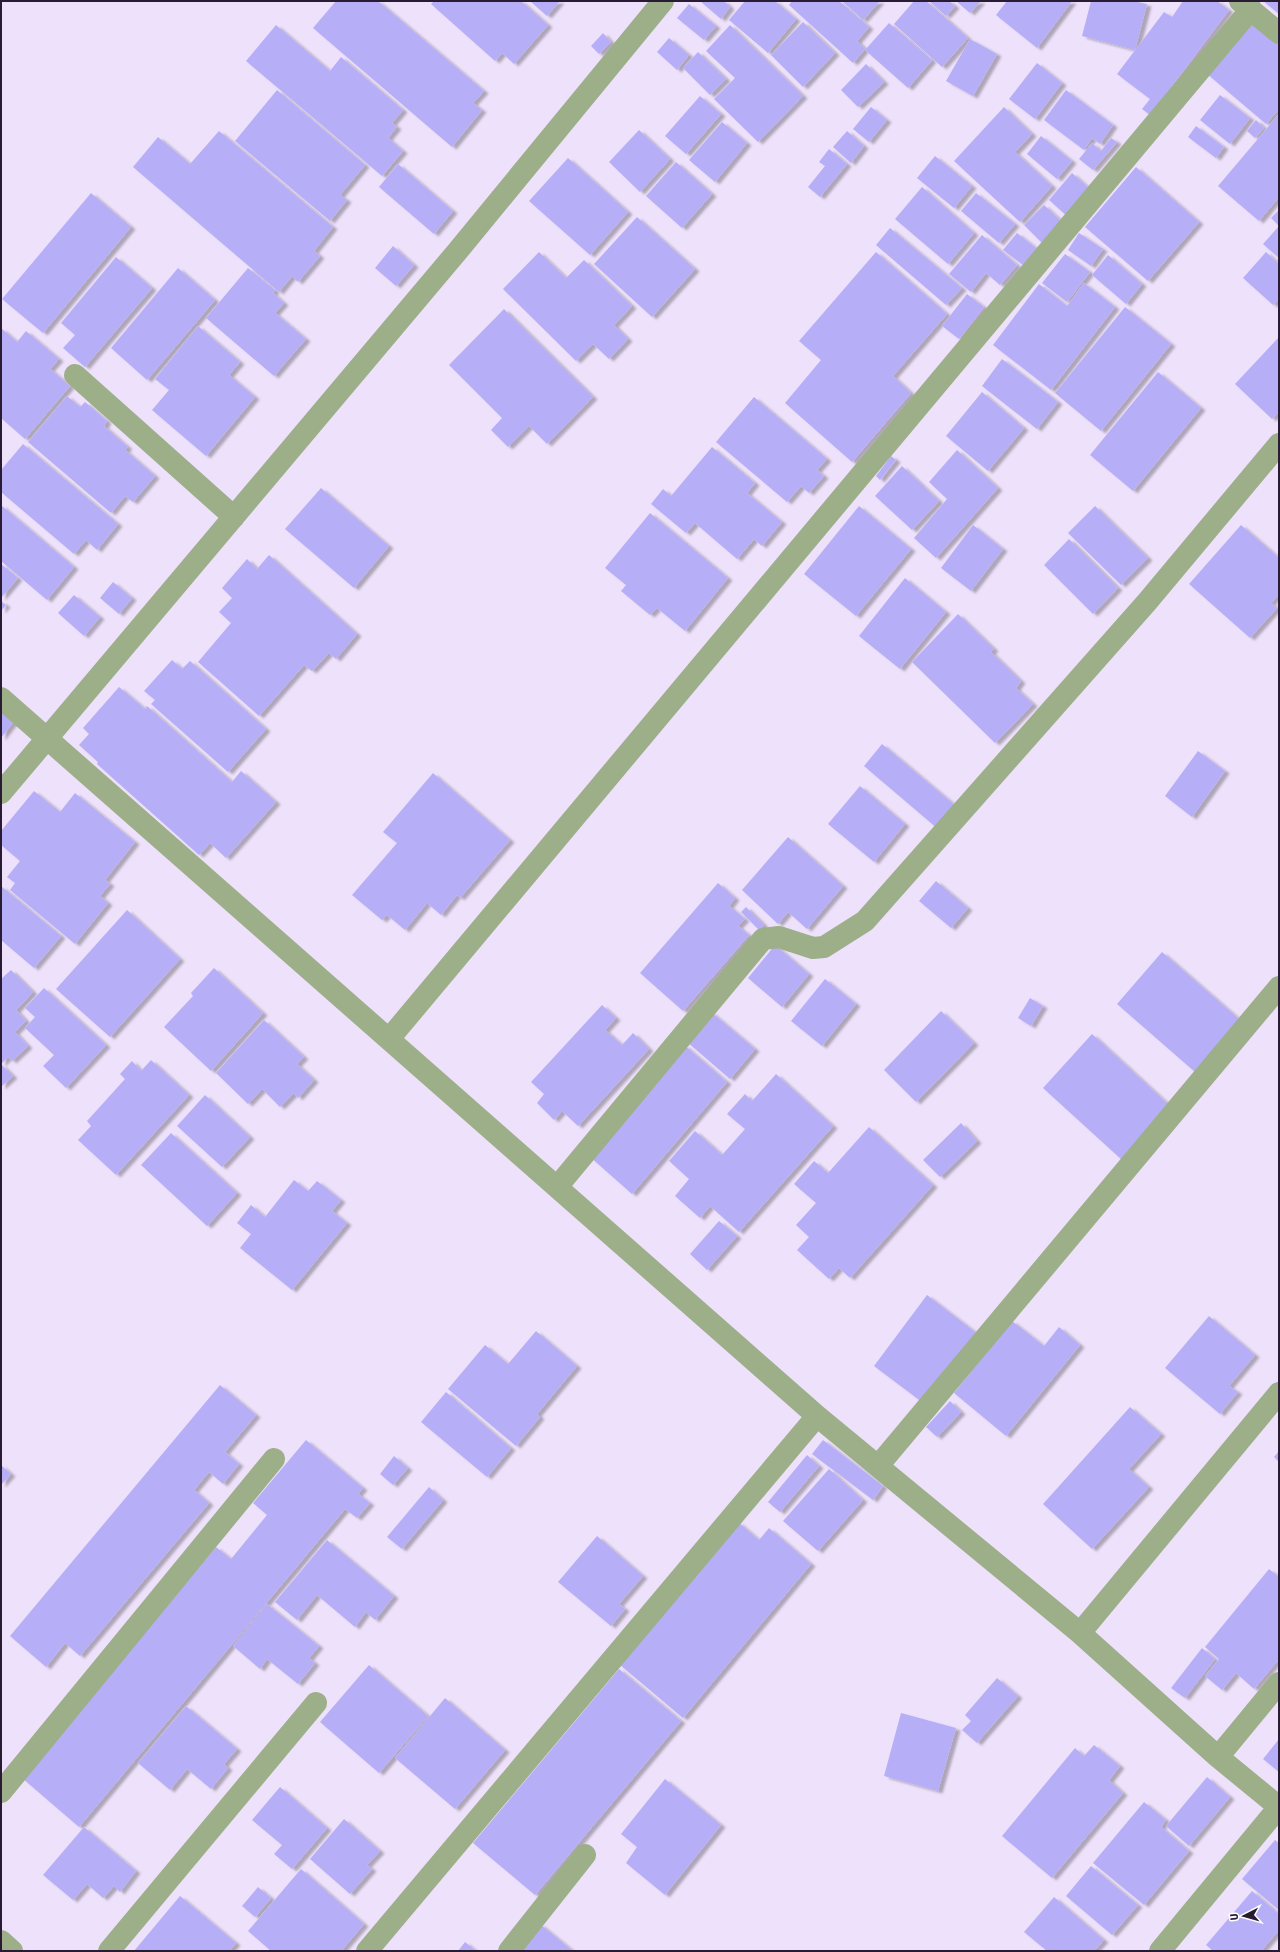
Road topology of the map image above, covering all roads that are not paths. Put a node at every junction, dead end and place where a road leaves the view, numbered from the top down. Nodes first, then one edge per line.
1 (663, 1) edge
2 (1246, 5) edge
3 (1279, 33) edge
4 (75, 375) dead end
5 (1279, 444) edge
6 (234, 518) junction
7 (1, 698) edge
8 (48, 739) junction
9 (1, 794) edge
10 (1279, 987) edge
11 (389, 1039) junction
12 (557, 1186) junction
13 (1279, 1393) edge
14 (817, 1416) junction
15 (274, 1459) dead end
16 (878, 1466) junction
17 (1080, 1633) junction
18 (1279, 1683) edge
19 (316, 1703) dead end
20 (1218, 1756) junction
21 (1, 1792) edge
22 (1279, 1807) edge
23 (585, 1855) dead end
24 (1, 1941) edge
25 (12, 1951) edge
26 (109, 1951) edge
27 (367, 1951) edge
28 (509, 1951) edge
29 (1160, 1951) edge

1 - 6 street
2 - 3 street
2 - 11 street
4 - 6 street
5 - 12 street
6 - 8 street
7 - 8 street
8 - 9 street
8 - 11 street
10 - 16 street
11 - 12 street
12 - 14 street
13 - 17 street
14 - 16 street
14 - 27 street
15 - 21 street
16 - 17 street
17 - 20 street
18 - 20 street
19 - 26 street
20 - 22 street
22 - 29 street
23 - 28 street
24 - 25 street

